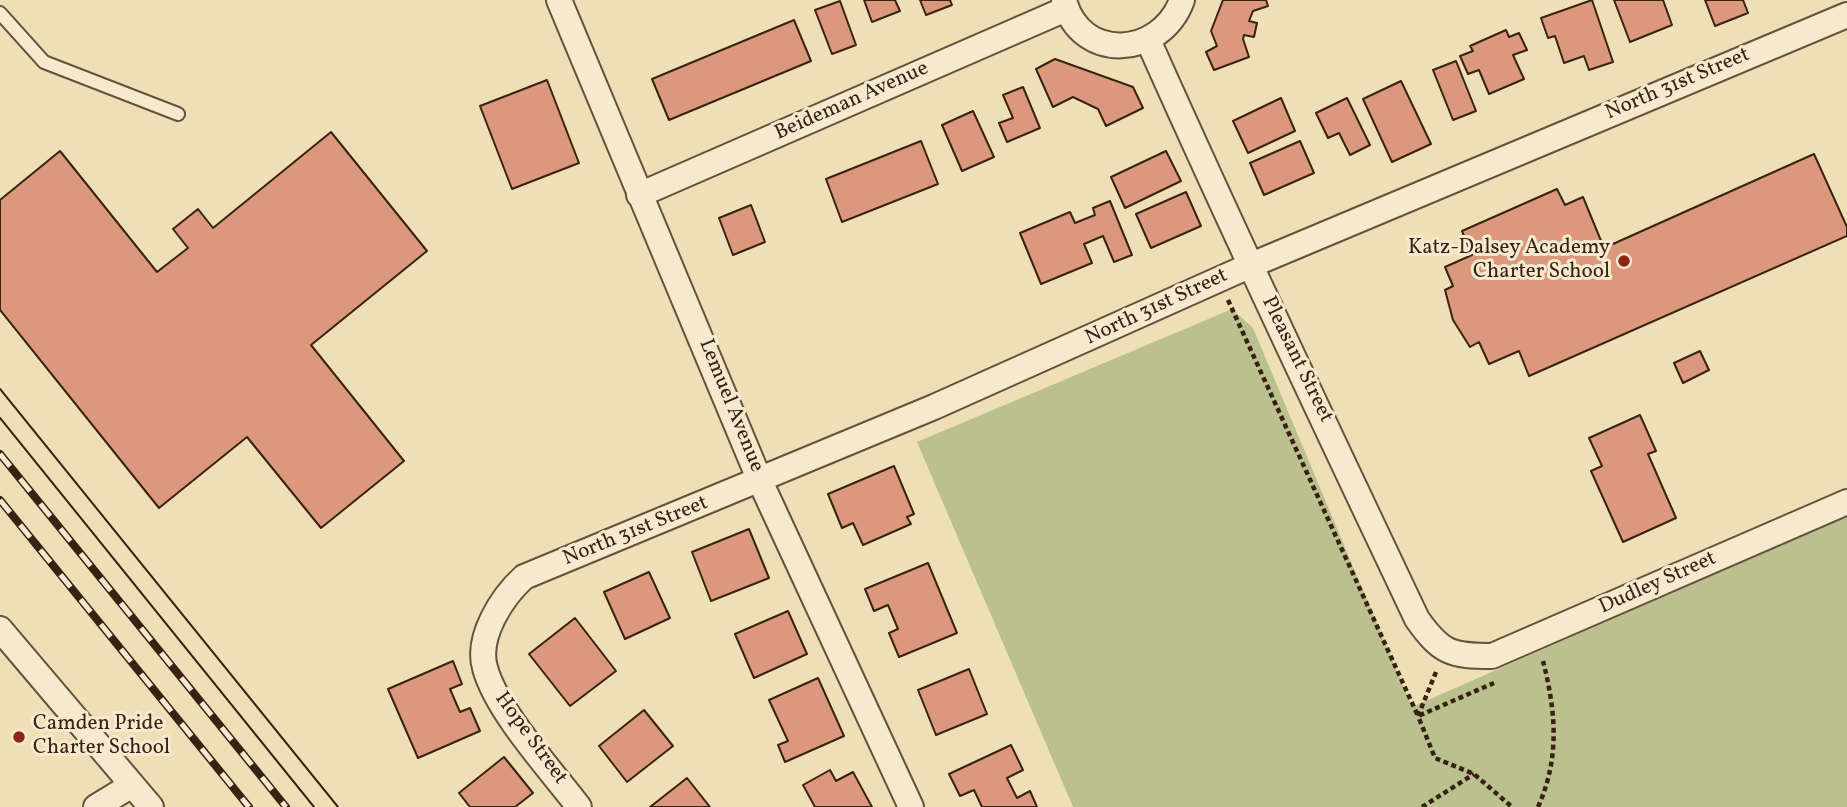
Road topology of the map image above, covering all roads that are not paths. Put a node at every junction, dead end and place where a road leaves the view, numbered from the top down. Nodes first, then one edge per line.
1 (559, 0) edge
2 (1182, 0) edge
3 (1065, 5) edge
4 (0, 13) edge
5 (1847, 15) edge
6 (1148, 40) junction
7 (178, 114) dead end
8 (639, 195) junction
9 (1249, 266) junction
10 (760, 481) junction
11 (1847, 502) edge
12 (488, 627) joint
13 (0, 629) edge
14 (1456, 654) joint
15 (132, 785) junction
16 (96, 807) edge
17 (151, 807) edge
18 (579, 807) edge
19 (911, 807) edge

1 - 8 street, Lemuel Avenue
2 - 6 street
3 - 6 street
3 - 8 street, Beideman Avenue
4 - 7 lane
5 - 9 street, North 31st Street
6 - 9 street, Pleasant Street
8 - 10 street, Lemuel Avenue
9 - 10 street, North 31st Street
9 - 14 street, Pleasant Street
10 - 12 street, North 31st Street
10 - 19 street, Lemuel Avenue
11 - 14 street, Dudley Street
12 - 18 street, Hope Street
13 - 15 street
15 - 16 street
15 - 17 street

